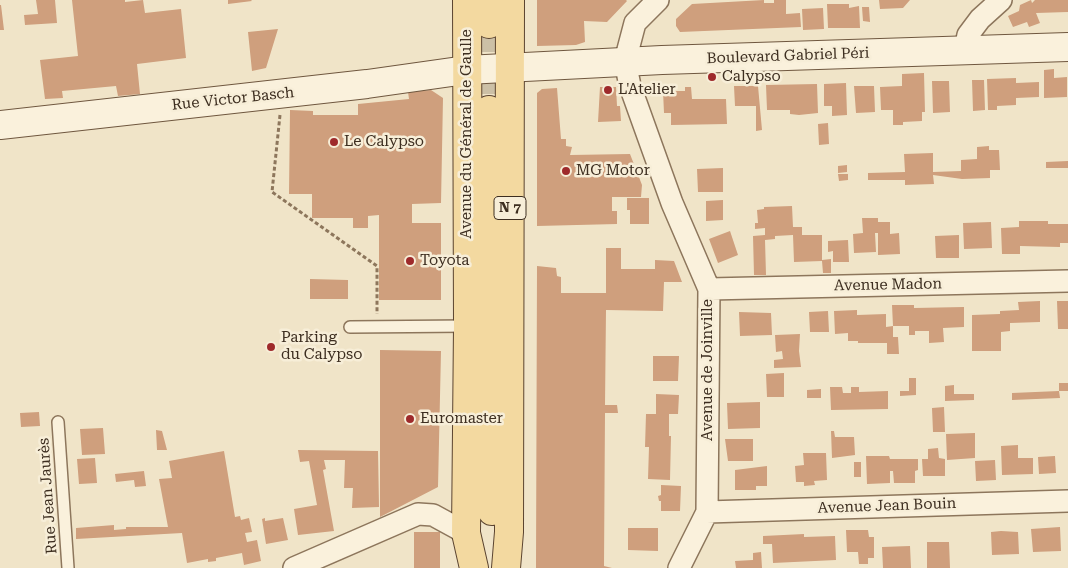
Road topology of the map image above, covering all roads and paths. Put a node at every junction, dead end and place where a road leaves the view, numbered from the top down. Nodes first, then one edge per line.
1 (467, 0) edge
2 (510, 0) edge
3 (658, 0) edge
4 (1001, 0) edge
5 (1067, 47) edge
6 (965, 49) junction
7 (625, 62) junction
8 (510, 67) junction
9 (466, 70) junction
10 (283, 93) junction
11 (489, 110) tunnel mouth
12 (0, 125) edge
13 (1068, 281) edge
14 (709, 289) junction
15 (468, 326) junction
16 (350, 327) dead end
17 (377, 327) junction
18 (510, 350) junction
19 (488, 372) junction
20 (58, 422) dead end
21 (488, 436) junction
22 (1068, 501) edge
23 (706, 512) junction
24 (466, 533) junction
25 (302, 566) edge
26 (68, 568) edge
27 (475, 568) edge
28 (495, 568) edge
29 (506, 568) edge
30 (679, 568) edge

1 - 9 main road, Avenue du Général de Gaulle / N 7
2 - 8 main road, N 7
3 - 7 street
4 - 6 street
5 - 6 main road, Boulevard Gabriel Péri
6 - 7 main road, Boulevard Gabriel Péri
7 - 8 main road, Boulevard Gabriel Péri
7 - 14 street, Avenue de Joinville
8 - 9 main road, Rue Victor Basch
8 - 18 main road, N 7
9 - 10 main road, Rue Victor Basch
9 - 15 main road, Avenue du Général de Gaulle / N 7
10 - 12 main road, Rue Victor Basch
10 - 17 path
11 - 19 main road, Avenue du Général de Gaulle / N 7
13 - 14 street, Avenue Madon
14 - 23 street, Avenue de Joinville
15 - 17 lane
15 - 24 main road, Avenue du Général de Gaulle / N 7
16 - 17 lane
18 - 19 lane
18 - 29 main road, N 7
19 - 21 main road, Avenue du Général de Gaulle / N 7
20 - 26 lane, Rue Jean Jaurès
21 - 27 main road, Avenue du Général de Gaulle / N 7
21 - 28 main road, Avenue du Général de Gaulle / N 7
22 - 23 street, Avenue Jean Bouin
23 - 30 street, Avenue de Joinville
24 - 25 street
24 - 27 main road, Avenue du Général de Gaulle / N 7

